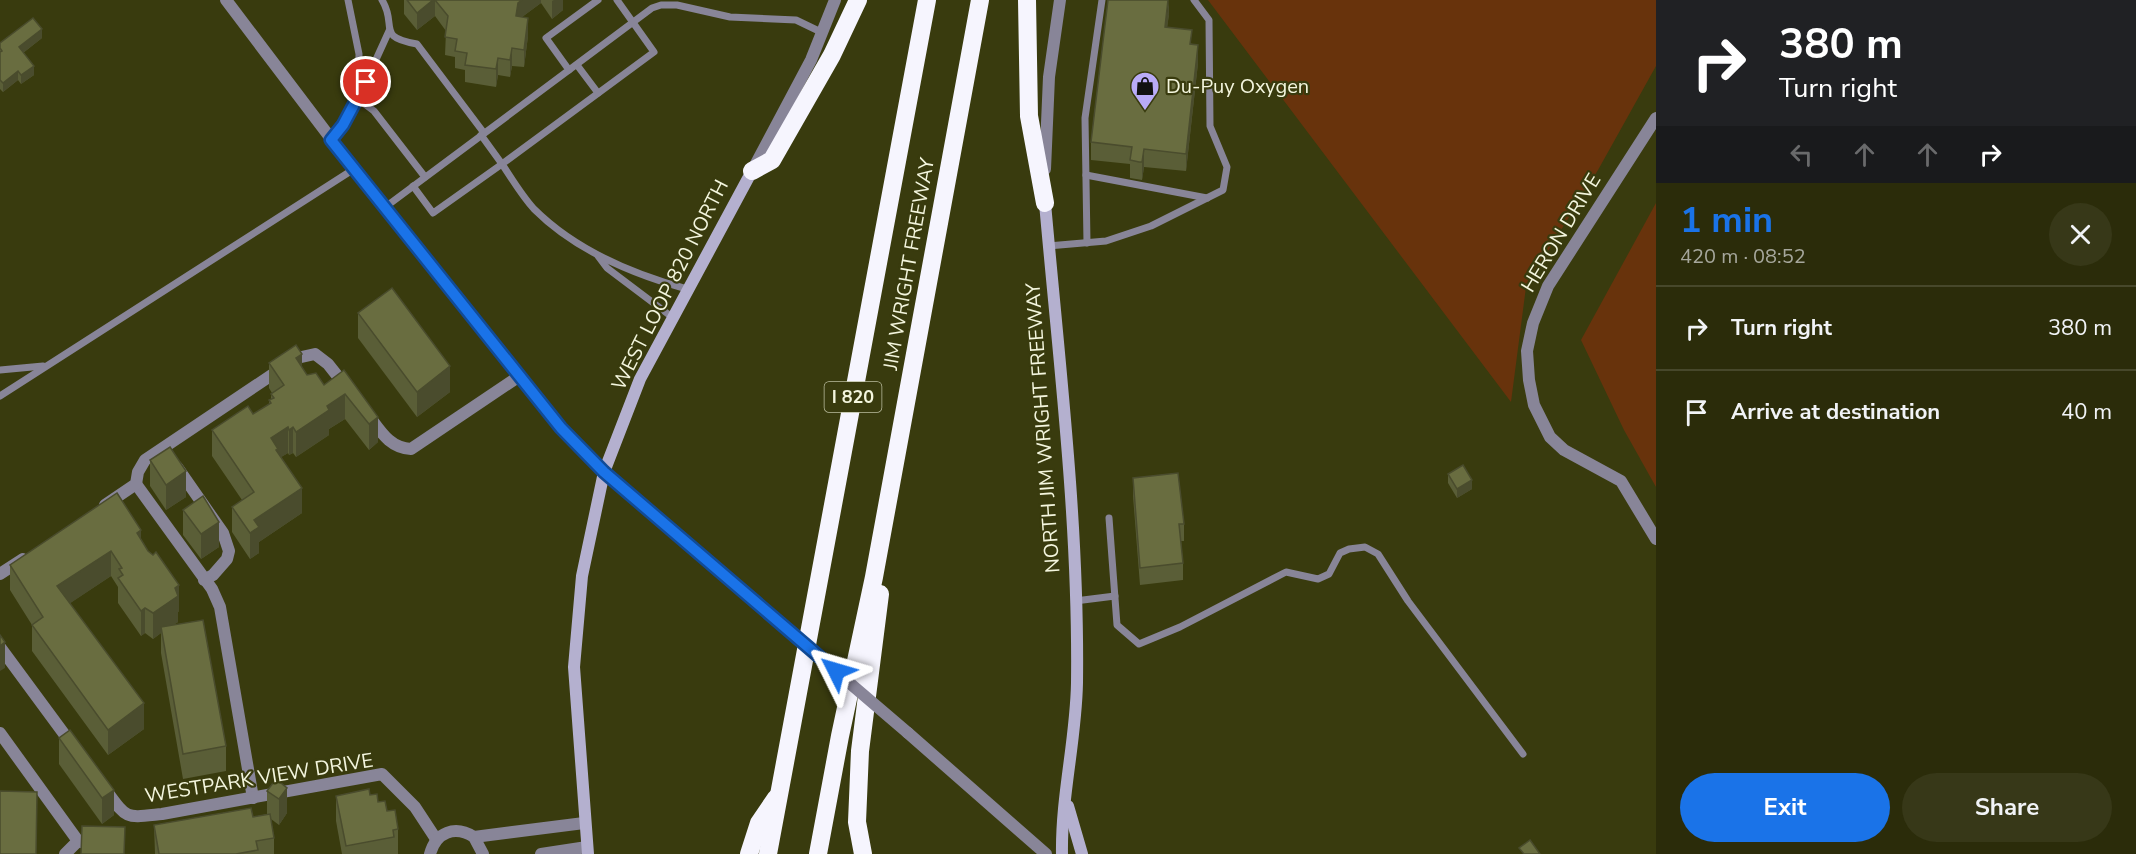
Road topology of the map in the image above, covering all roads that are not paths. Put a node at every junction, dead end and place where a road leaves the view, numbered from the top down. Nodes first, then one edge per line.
1 (348, 0) edge
2 (382, 0) edge
3 (598, 0) edge
4 (617, 0) edge
5 (835, 0) edge
6 (858, 0) edge
7 (927, 0) edge
8 (980, 0) edge
9 (1027, 0) edge
10 (1060, 0) edge
11 (1102, 0) edge
12 (1194, 0) edge
13 (232, 2) edge
14 (633, 23) junction
15 (389, 31) junction
16 (823, 33) junction
17 (577, 64) junction
18 (569, 70) junction
19 (598, 93) junction
20 (358, 99) junction
21 (1656, 118) edge
22 (482, 134) junction
23 (331, 140) junction
24 (502, 164) junction
25 (354, 169) junction
26 (752, 171) junction
27 (1086, 175) junction
28 (425, 177) junction
29 (413, 186) junction
30 (1207, 198) junction
31 (1045, 203) junction
32 (384, 208) junction
33 (1087, 243) junction
34 (1048, 246) junction
35 (598, 256) junction
36 (687, 289) junction
37 (672, 317) junction
38 (46, 366) junction
39 (0, 370) edge
40 (518, 377) junction
41 (0, 396) edge
42 (164, 448) junction
43 (604, 472) junction
44 (136, 484) junction
45 (97, 510) edge
46 (1109, 518) dead end
47 (1656, 539) edge
48 (39, 549) edge
49 (0, 574) edge
50 (874, 577) junction
51 (204, 579) junction
52 (1115, 596) junction
53 (1075, 601) junction
54 (0, 647) edge
55 (0, 733) edge
56 (1523, 754) dead end
57 (83, 759) edge
58 (97, 778) edge
59 (779, 795) junction
60 (254, 798) junction
61 (1066, 800) junction
62 (584, 823) junction
63 (474, 837) junction
64 (436, 839) junction
65 (78, 841) junction
66 (109, 841) edge
67 (588, 851) edge
68 (65, 854) edge
69 (430, 854) edge
70 (483, 854) edge
71 (541, 854) edge
72 (749, 854) edge
73 (768, 854) edge
74 (818, 854) edge
75 (863, 854) edge
76 (1046, 854) edge
77 (1062, 854) edge
78 (1082, 854) edge

1 - 20 lane
2 - 15 lane
3 - 18 lane
4 - 14 lane
5 - 16 street, WEST LOOP 820 NORTH
6 - 26 highway
7 - 59 highway, JIM WRIGHT FREEWAY / I 820
8 - 50 highway, JIM WRIGHT FREEWAY / I 820
9 - 31 highway
10 - 31 street, NORTH JIM WRIGHT FREEWAY
11 - 27 lane
12 - 30 lane
13 - 23 street
14 - 16 lane
14 - 17 lane
14 - 19 lane
15 - 20 lane
15 - 22 lane
16 - 26 street, WEST LOOP 820 NORTH
17 - 18 lane
17 - 19 lane
18 - 22 lane
19 - 24 lane
20 - 23 lane
20 - 28 lane
21 - 47 street, HERON DRIVE
22 - 24 lane
22 - 28 lane
23 - 25 street
24 - 29 lane
24 - 35 lane
25 - 32 street
25 - 38 lane
26 - 36 main road, WEST LOOP 820 NORTH
27 - 30 lane
27 - 33 lane
28 - 29 lane
29 - 32 lane
30 - 33 lane
31 - 34 main road, NORTH JIM WRIGHT FREEWAY
32 - 40 street
33 - 34 lane
34 - 53 main road, NORTH JIM WRIGHT FREEWAY
35 - 36 lane
35 - 37 lane
36 - 37 main road, WEST LOOP 820 NORTH
37 - 43 main road, WEST LOOP 820 NORTH
38 - 39 lane
38 - 41 lane
40 - 42 street
40 - 43 street
42 - 44 street
42 - 51 street
43 - 62 main road, WEST LOOP 820 NORTH
43 - 76 street, bridge
44 - 45 street
44 - 51 street
46 - 52 lane
48 - 49 street
50 - 74 highway, JIM WRIGHT FREEWAY / I 820
50 - 75 highway
51 - 60 street
52 - 53 lane
52 - 56 lane
53 - 61 main road, NORTH JIM WRIGHT FREEWAY
54 - 57 street
55 - 65 street
58 - 60 street, WESTPARK VIEW DRIVE
59 - 72 highway
59 - 73 highway, JIM WRIGHT FREEWAY / I 820
60 - 64 street, WESTPARK VIEW DRIVE
61 - 77 main road, NORTH JIM WRIGHT FREEWAY
61 - 78 main road
62 - 63 street
62 - 67 main road, WEST LOOP 820 NORTH
63 - 64 street
63 - 70 street
64 - 69 street
65 - 66 street
65 - 68 street
67 - 71 street

